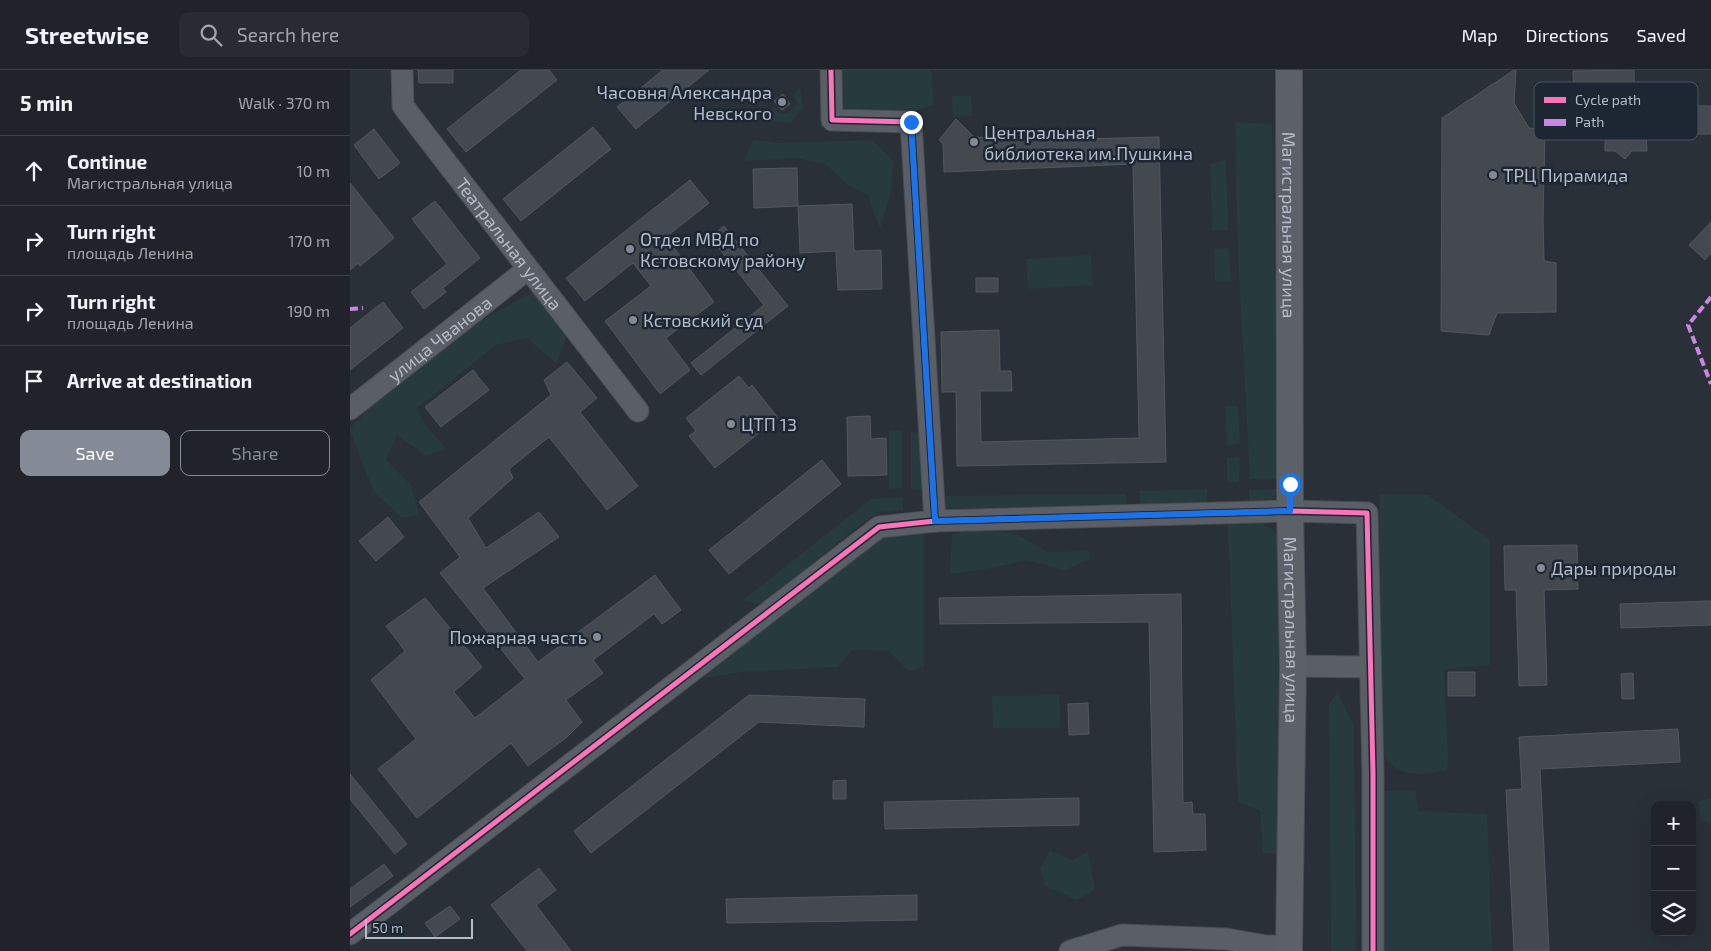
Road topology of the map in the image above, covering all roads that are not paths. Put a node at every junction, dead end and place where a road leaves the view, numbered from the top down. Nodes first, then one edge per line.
1 (402, 70) edge
2 (831, 70) edge
3 (1289, 70) edge
4 (528, 269) junction
5 (350, 409) edge
6 (638, 411) dead end
7 (1290, 511) junction
8 (935, 521) junction
9 (1293, 666) junction
10 (1370, 667) junction
11 (350, 934) edge
12 (1289, 948) edge
13 (1070, 951) edge
14 (1373, 951) edge

1 - 4 street, Театральная улица
2 - 8 street
3 - 7 main road, Магистральная улица
4 - 5 street, улица Чванова
4 - 6 street, Театральная улица
7 - 8 street
7 - 9 main road, Магистральная улица
7 - 10 street
8 - 11 street
9 - 10 street
9 - 12 main road, Магистральная улица
10 - 14 street
12 - 13 street

